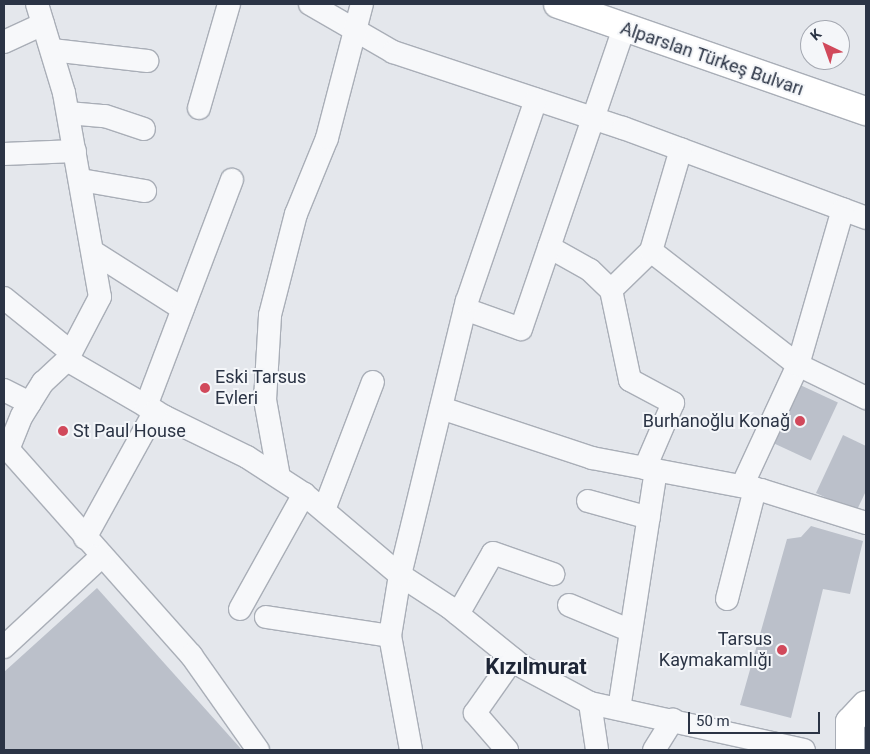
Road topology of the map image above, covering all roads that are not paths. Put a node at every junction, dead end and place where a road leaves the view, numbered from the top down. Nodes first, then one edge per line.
1 (229, 4) edge
2 (310, 4) edge
3 (362, 4) edge
4 (570, 6) edge
5 (40, 14) edge
6 (356, 27) junction
7 (624, 29) junction
8 (4, 42) edge
9 (52, 50) junction
10 (147, 61) dead end
11 (536, 100) junction
12 (199, 108) dead end
13 (866, 111) edge
14 (68, 113) junction
15 (594, 118) junction
16 (144, 129) dead end
17 (681, 150) junction
18 (75, 151) junction
19 (4, 154) edge
20 (81, 180) junction
21 (232, 180) dead end
22 (145, 191) dead end
23 (843, 209) junction
24 (866, 218) edge
25 (549, 247) junction
26 (651, 251) junction
27 (95, 253) junction
28 (610, 290) junction
29 (4, 298) edge
30 (183, 309) junction
31 (466, 309) junction
32 (69, 356) junction
33 (798, 366) junction
34 (373, 382) dead end
35 (4, 390) edge
36 (866, 398) edge
37 (30, 403) junction
38 (441, 408) junction
39 (151, 409) junction
40 (6, 455) edge
41 (650, 469) junction
42 (278, 477) junction
43 (749, 488) junction
44 (304, 494) junction
45 (588, 501) dead end
46 (324, 510) junction
47 (648, 518) junction
48 (866, 523) edge
49 (85, 538) junction
50 (101, 557) junction
51 (553, 574) dead end
52 (400, 575) junction
53 (727, 599) dead end
54 (569, 605) dead end
55 (240, 609) dead end
56 (458, 614) junction
57 (266, 617) dead end
58 (631, 631) junction
59 (390, 636) junction
60 (4, 647) edge
61 (513, 659) junction
62 (590, 703) junction
63 (863, 703) edge
64 (619, 709) junction
65 (673, 719) junction
66 (847, 749) edge
67 (258, 750) edge
68 (410, 750) edge
69 (507, 750) edge
70 (597, 750) edge
71 (654, 750) edge
72 (804, 750) edge

1 - 12 street
2 - 6 street
3 - 6 street
4 - 7 main road, Alparslan Türkeş Bulvarı
5 - 8 street
5 - 9 street
6 - 11 street
6 - 42 street
7 - 13 main road, Alparslan Türkeş Bulvarı
7 - 15 street
9 - 10 street
9 - 14 street
11 - 15 street
11 - 31 street
14 - 16 street
14 - 18 street
15 - 17 street
15 - 25 street
17 - 23 street
17 - 26 street
18 - 19 street
18 - 20 street
20 - 22 street
20 - 27 street
21 - 30 street
23 - 24 street
23 - 33 street
25 - 28 street
25 - 31 street
26 - 28 street
26 - 33 street
27 - 30 street
27 - 32 street
28 - 41 street
29 - 32 street
30 - 39 street
31 - 38 street
32 - 37 street
32 - 39 street
33 - 36 street
33 - 43 street
34 - 46 street
35 - 37 street
37 - 40 street
38 - 41 street
38 - 52 street
39 - 42 street
39 - 49 street
40 - 49 street
41 - 43 street
41 - 47 street
42 - 44 street
43 - 48 street
43 - 53 street
44 - 46 street
44 - 55 street
45 - 47 street
46 - 52 street
47 - 58 street
49 - 50 street
50 - 60 street
50 - 67 street
51 - 56 street
52 - 56 street
52 - 59 street
54 - 58 street
56 - 61 street
57 - 59 street
58 - 64 street
59 - 68 street
61 - 62 street
61 - 69 street
62 - 64 street
62 - 70 street
63 - 66 main road
64 - 65 street
65 - 71 street
65 - 72 street

